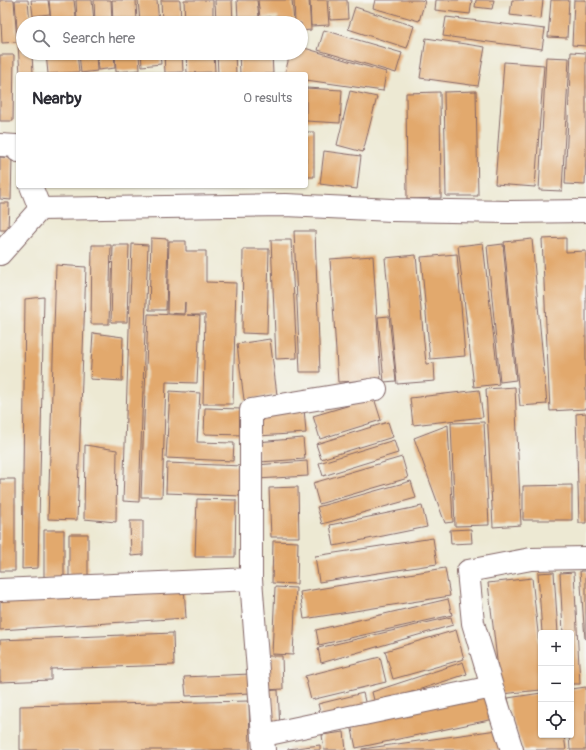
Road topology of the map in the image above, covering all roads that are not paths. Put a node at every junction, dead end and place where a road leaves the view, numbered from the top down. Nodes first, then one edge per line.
1 (0, 145) edge
2 (16, 146) edge
3 (32, 188) edge
4 (40, 209) junction
5 (586, 211) edge
6 (0, 254) edge
7 (376, 389) dead end
8 (586, 558) edge
9 (251, 579) junction
10 (0, 590) edge
11 (492, 687) junction
12 (264, 743) edge
13 (512, 750) edge

1 - 2 street
3 - 4 street
4 - 5 street
4 - 6 street
7 - 9 street
8 - 11 street
9 - 10 street
9 - 12 street
11 - 12 street
11 - 13 street

